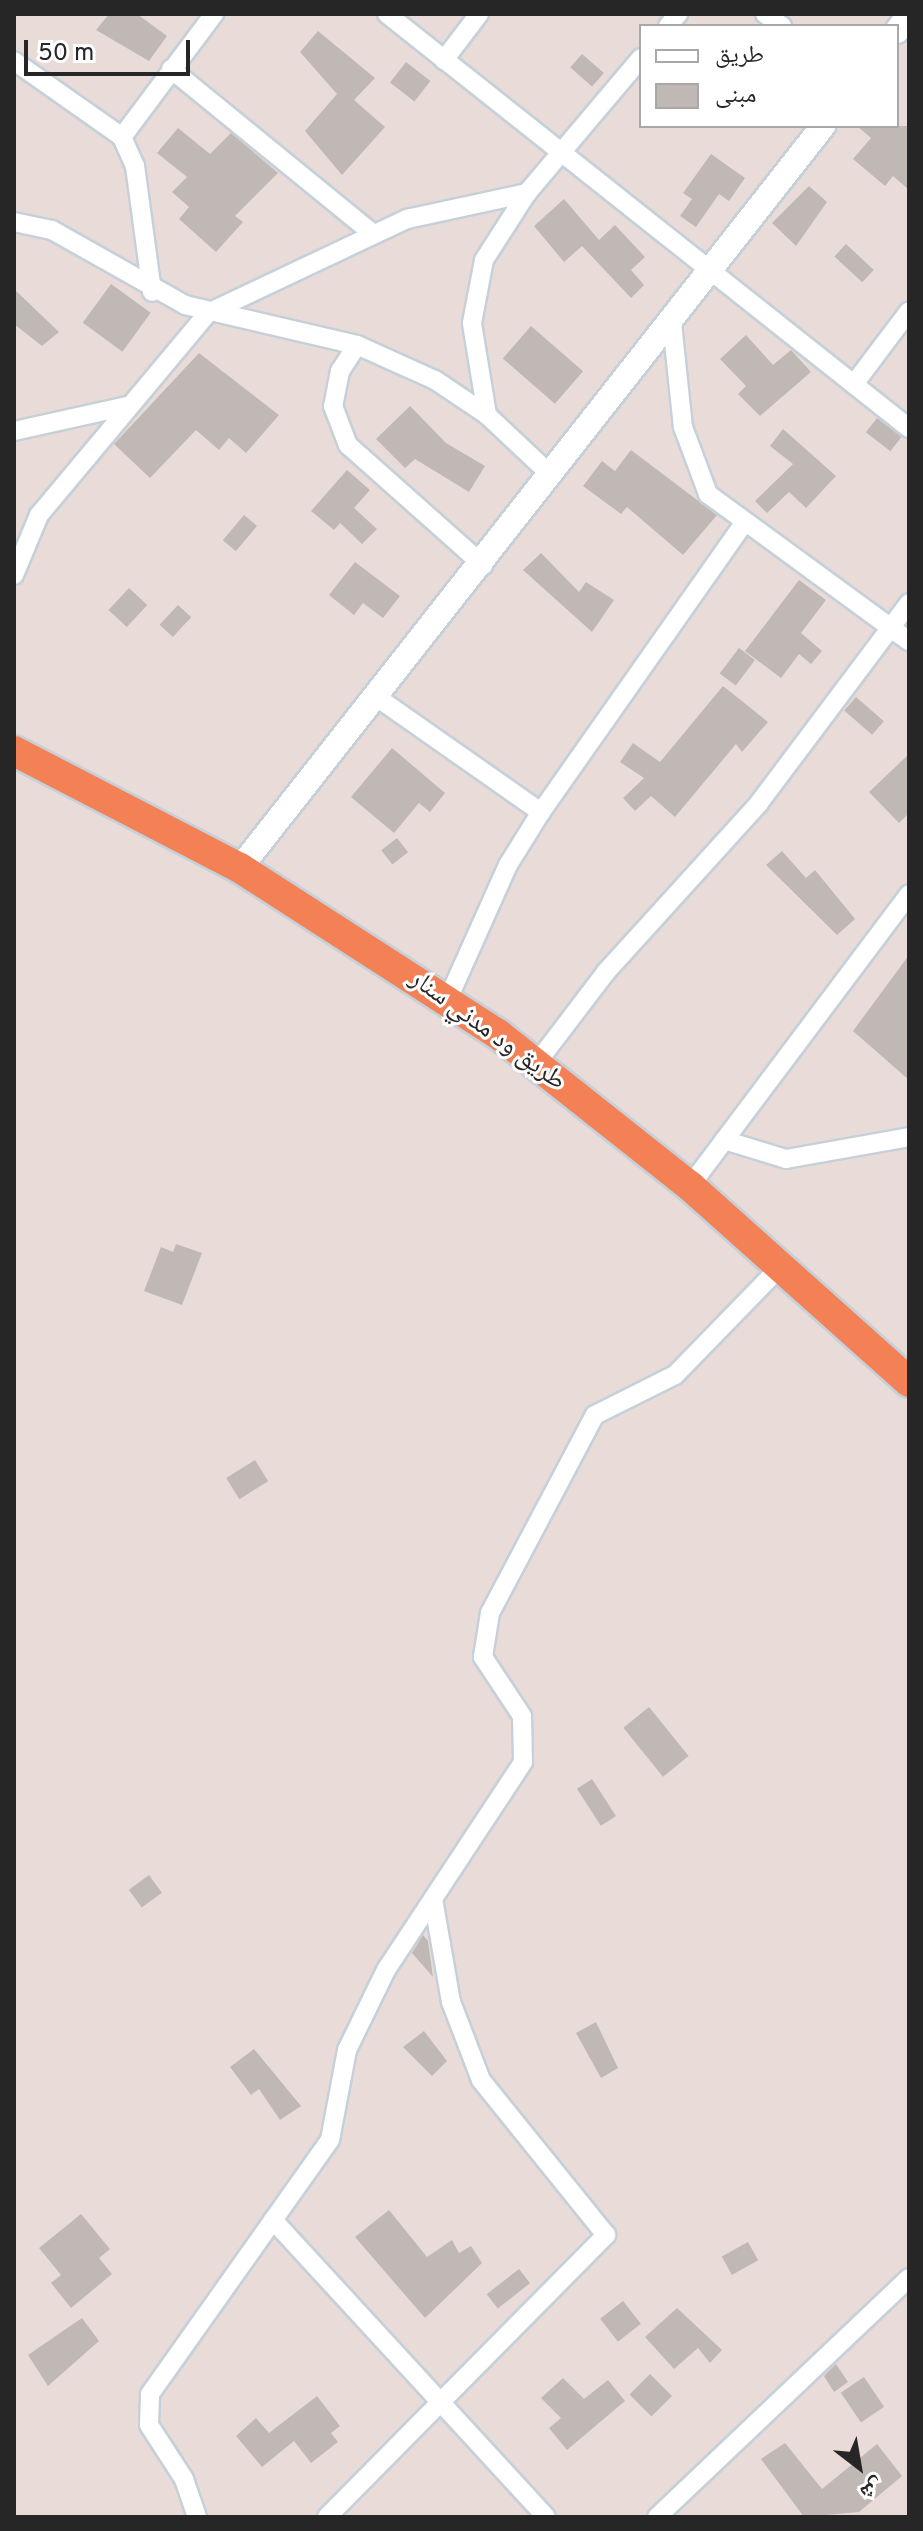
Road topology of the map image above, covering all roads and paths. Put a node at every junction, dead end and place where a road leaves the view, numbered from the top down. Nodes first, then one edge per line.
1 (214, 14) edge
2 (387, 14) edge
3 (479, 14) edge
4 (444, 60) junction
5 (639, 60) edge
6 (14, 61) edge
7 (171, 69) junction
8 (821, 128) edge
9 (122, 137) junction
10 (560, 156) junction
11 (527, 193) junction
12 (14, 222) edge
13 (373, 234) junction
14 (711, 273) junction
15 (152, 292) junction
16 (909, 311) edge
17 (208, 313) junction
18 (672, 323) junction
19 (357, 345) junction
20 (854, 384) junction
21 (127, 406) junction
22 (487, 415) junction
23 (909, 428) edge
24 (14, 431) edge
25 (551, 475) junction
26 (745, 522) junction
27 (483, 565) junction
28 (14, 575) edge
29 (909, 603) edge
30 (890, 627) junction
31 (909, 641) edge
32 (378, 698) junction
33 (14, 751) edge
34 (541, 812) junction
35 (240, 868) junction
36 (909, 894) edge
37 (448, 999) junction
38 (536, 1064) junction
39 (909, 1137) edge
40 (724, 1140) junction
41 (690, 1186) junction
42 (783, 1264) junction
43 (909, 1382) edge
44 (433, 1899) junction
45 (273, 2220) junction
46 (909, 2278) edge
47 (447, 2401) junction
48 (197, 2517) edge
49 (327, 2517) edge
50 (546, 2517) edge
51 (657, 2517) edge

1 - 7 street
2 - 4 street
3 - 4 street
4 - 10 street
5 - 10 street
6 - 9 street
7 - 9 street
7 - 13 street
8 - 14 street
9 - 15 street
10 - 11 street
10 - 14 street
11 - 13 street
11 - 22 street
12 - 15 street
13 - 17 street
14 - 18 street
14 - 20 street
15 - 17 street
16 - 20 street
17 - 19 street
17 - 21 street
18 - 25 street
18 - 26 street
19 - 22 street
19 - 27 street
20 - 23 street
21 - 24 street
21 - 28 street
22 - 25 street
25 - 27 street
26 - 30 street
26 - 34 street
27 - 32 street
29 - 30 street
30 - 31 street
30 - 38 street
32 - 34 street
32 - 35 street
33 - 35 highway, طريق ود مدني سنار
34 - 37 street
35 - 37 highway, طريق ود مدني سنار
36 - 40 street
37 - 38 highway, طريق ود مدني سنار
38 - 41 highway, طريق ود مدني سنار
39 - 40 street
40 - 41 street
41 - 42 highway, طريق ود مدني سنار
42 - 43 highway, طريق ود مدني سنار
42 - 44 street
44 - 45 street
44 - 47 street
45 - 47 street
45 - 48 street
46 - 51 street
47 - 49 street
47 - 50 street

